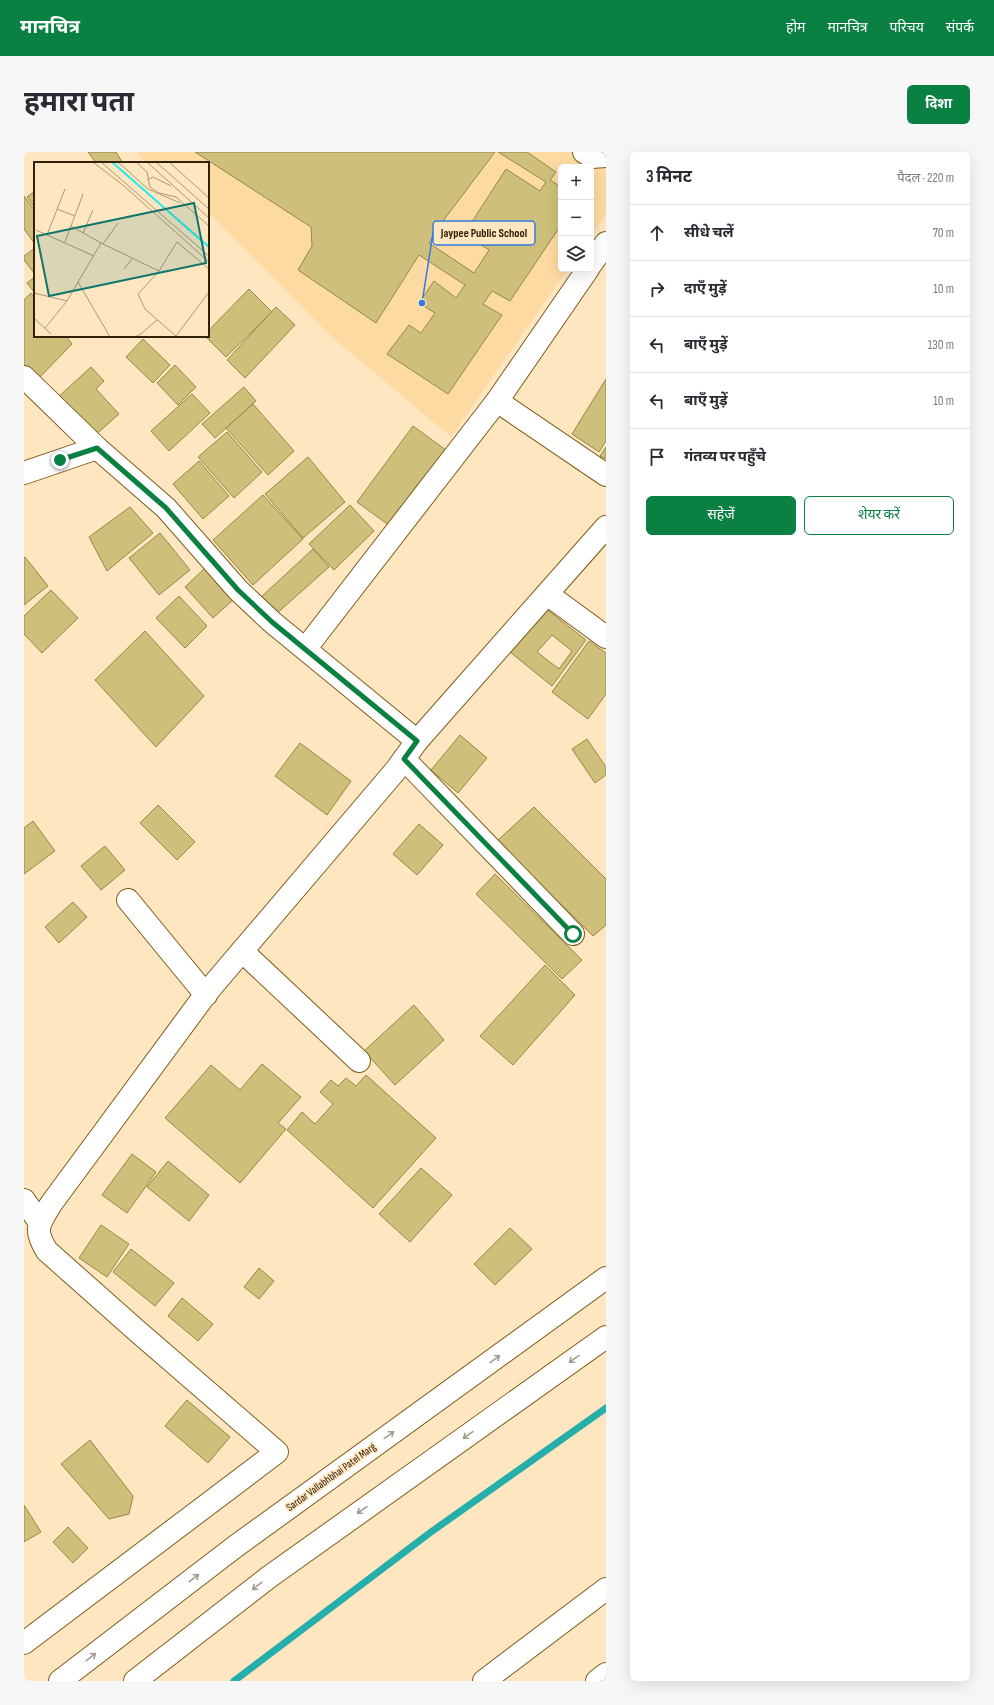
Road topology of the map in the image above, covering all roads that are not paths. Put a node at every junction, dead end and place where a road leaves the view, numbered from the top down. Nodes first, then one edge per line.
1 (584, 152) edge
2 (606, 156) edge
3 (586, 272) edge
4 (24, 377) edge
5 (497, 401) junction
6 (97, 448) junction
7 (24, 473) edge
8 (606, 475) edge
9 (606, 527) edge
10 (547, 594) junction
11 (606, 637) edge
12 (306, 648) junction
13 (417, 741) junction
14 (404, 759) junction
15 (128, 900) dead end
16 (573, 934) dead end
17 (242, 951) junction
18 (206, 995) junction
19 (359, 1061) dead end
20 (24, 1200) edge
21 (40, 1223) junction
22 (606, 1278) edge
23 (606, 1337) edge
24 (602, 1590) edge
25 (24, 1643) edge
26 (606, 1674) edge
27 (60, 1681) edge
28 (135, 1681) edge
29 (484, 1681) edge
30 (597, 1681) edge

1 - 2 main road
3 - 5 main road
4 - 6 main road
5 - 8 main road
5 - 12 main road
6 - 7 main road
6 - 12 main road
9 - 10 main road
10 - 11 main road
10 - 13 main road
12 - 13 main road
13 - 14 main road
14 - 16 main road
14 - 17 main road
15 - 18 main road
17 - 18 main road
17 - 19 main road
18 - 21 main road
20 - 21 main road
21 - 25 main road
27 -> 22 main road, Sardar Vallabhbhai Patel Marg
23 -> 28 main road
24 - 29 main road
26 - 30 main road

